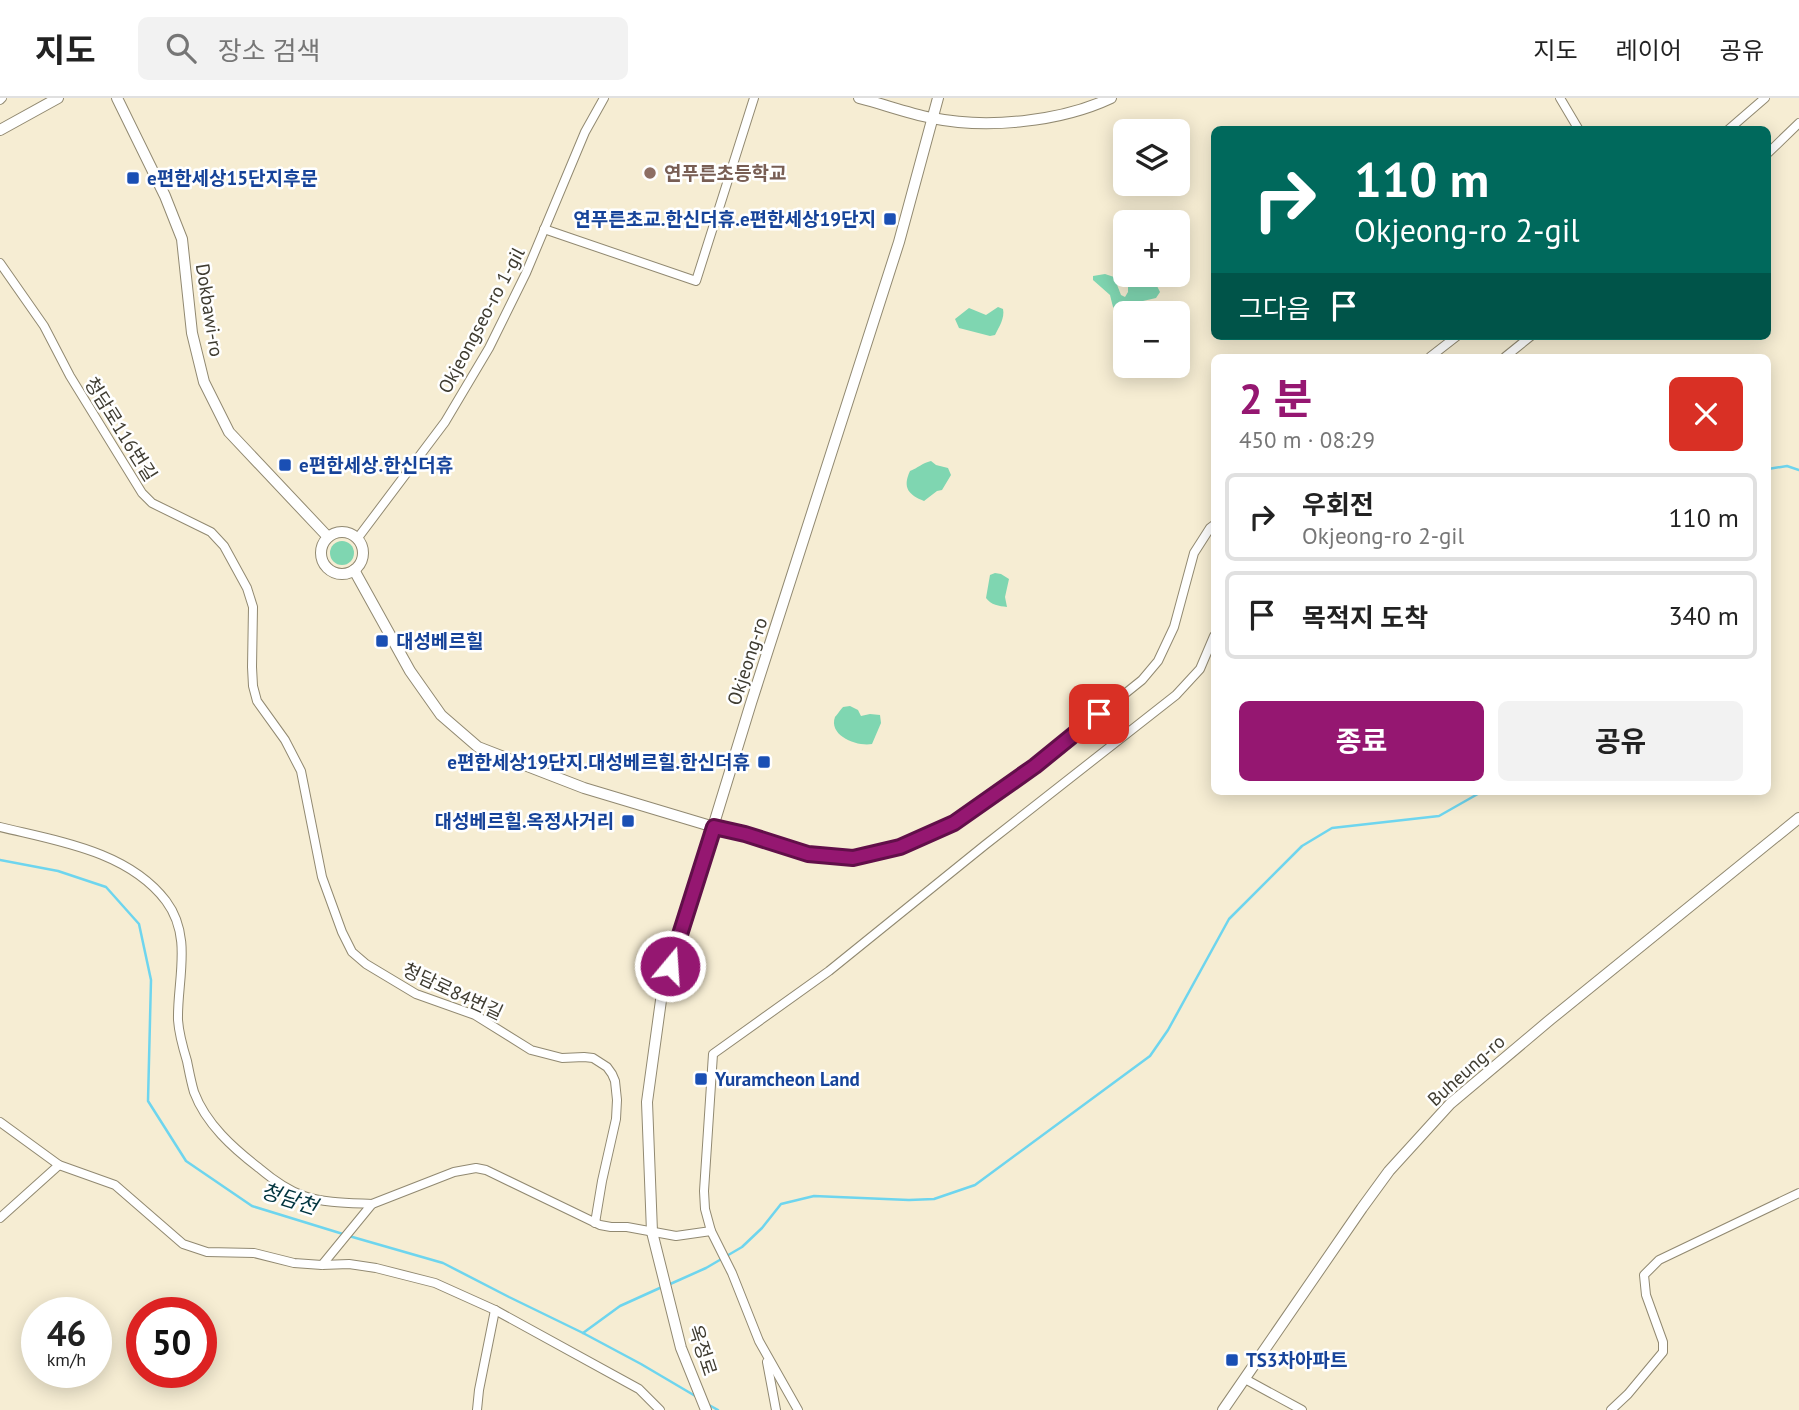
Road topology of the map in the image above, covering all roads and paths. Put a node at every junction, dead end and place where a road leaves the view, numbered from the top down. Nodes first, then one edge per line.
1 (58, 98) edge
2 (117, 98) edge
3 (604, 98) edge
4 (754, 98) edge
5 (938, 98) edge
6 (1111, 98) edge
7 (1560, 98) edge
8 (1765, 98) edge
9 (865, 99) edge
10 (933, 118) junction
11 (1799, 123) edge
12 (1577, 126) edge
13 (1733, 126) edge
14 (0, 130) edge
15 (1771, 150) edge
16 (544, 229) junction
17 (0, 262) edge
18 (1452, 340) edge
19 (1526, 340) edge
20 (1434, 354) edge
21 (1509, 354) edge
22 (1211, 527) edge
23 (328, 537) junction
24 (357, 539) junction
25 (354, 570) junction
26 (1211, 643) edge
27 (1798, 822) edge
28 (0, 827) edge
29 (714, 827) junction
30 (344, 938) joint
31 (0, 1122) edge
32 (58, 1165) junction
33 (1799, 1193) edge
34 (369, 1207) junction
35 (0, 1218) edge
36 (595, 1223) junction
37 (652, 1232) junction
38 (713, 1235) junction
39 (655, 1244) joint
40 (322, 1265) junction
41 (495, 1310) junction
42 (765, 1352) junction
43 (1245, 1379) junction
44 (477, 1410) edge
45 (660, 1410) edge
46 (706, 1410) edge
47 (776, 1410) edge
48 (798, 1410) edge
49 (1223, 1410) edge
50 (1302, 1410) edge
51 (1611, 1410) edge

1 - 14 main road
2 - 23 main road, Dokbawi-ro
3 - 16 street, Okjeongseo-ro 1-gil
4 - 16 street
5 - 10 main road, Okjeong-ro
6 - 10 main road
7 - 12 street
8 - 13 street
9 - 10 main road
10 - 29 main road, Okjeong-ro
11 - 15 street
16 - 24 street, Okjeongseo-ro 1-gil
17 - 30 street, 청담로116번길
18 - 20 street
19 - 21 street
22 - 29 street
23 - 24 main road
23 - 25 main road
24 - 25 main road
25 - 29 main road
26 - 38 street
27 - 43 main road, Buheung-ro
28 - 34 street
29 - 37 main road, Okjeong-ro
30 - 36 street, 청담로84번길
31 - 32 street
32 - 35 street
32 - 40 street
33 - 51 street
34 - 36 street
34 - 40 street
36 - 37 street
37 - 38 street
37 - 39 main road, Okjeong-ro
38 - 42 street
39 - 46 main road, 옥정로
40 - 41 street
41 - 44 street
41 - 45 street
42 - 47 street
42 - 48 street
43 - 49 main road, Buheung-ro
43 - 50 street

